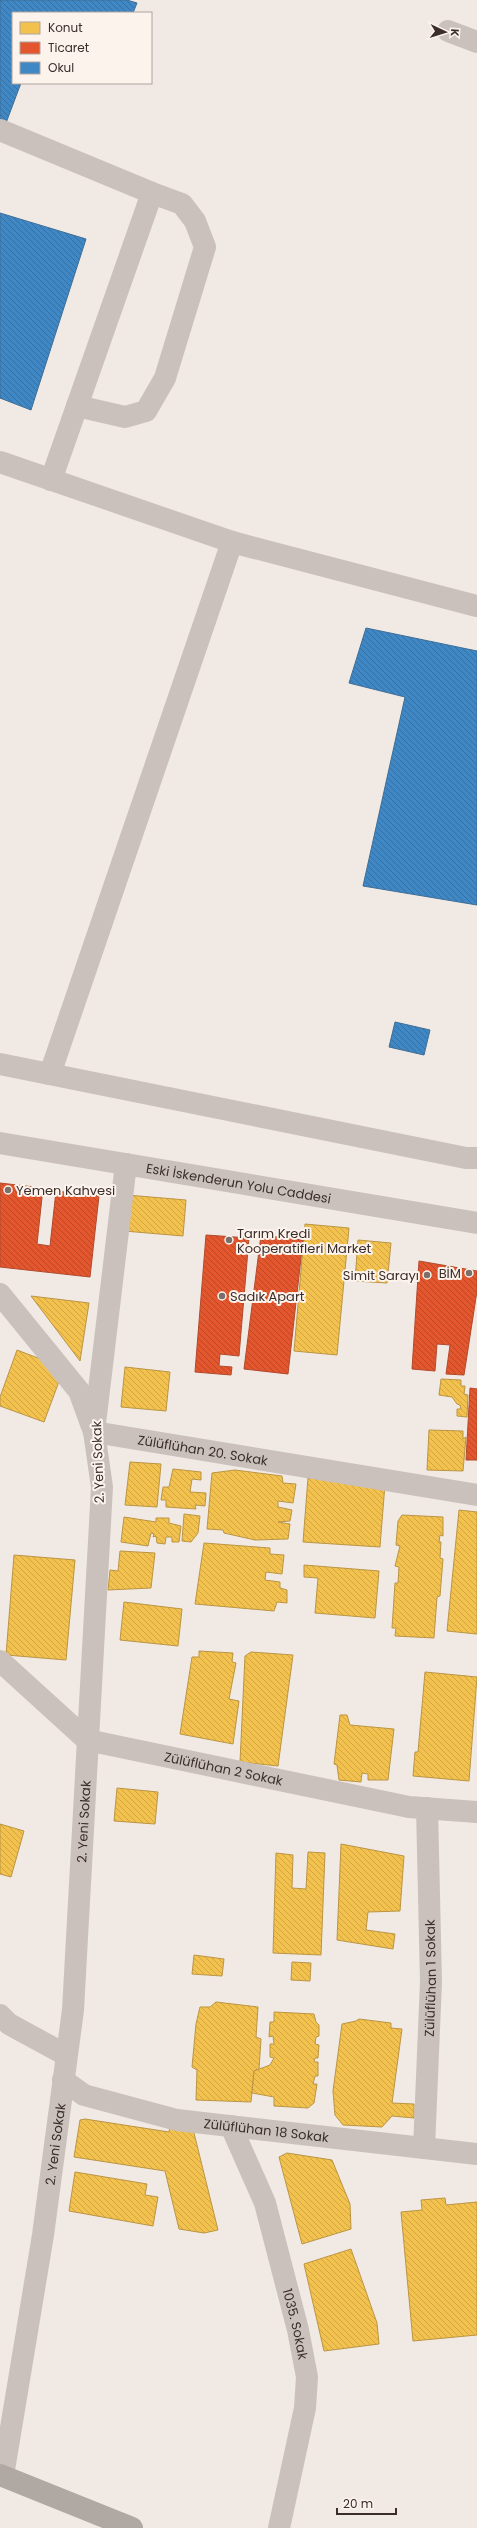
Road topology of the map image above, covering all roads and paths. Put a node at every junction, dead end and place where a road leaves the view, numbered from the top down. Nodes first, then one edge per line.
1 (448, 31) dead end
2 (477, 42) edge
3 (0, 130) edge
4 (152, 193) junction
5 (77, 406) junction
6 (0, 462) edge
7 (51, 480) junction
8 (232, 542) junction
9 (477, 606) edge
10 (0, 1064) edge
11 (50, 1074) junction
12 (0, 1143) edge
13 (477, 1158) edge
14 (126, 1164) junction
15 (477, 1223) edge
16 (0, 1294) edge
17 (94, 1432) junction
18 (477, 1495) edge
19 (0, 1661) edge
20 (88, 1740) junction
21 (427, 1808) junction
22 (477, 1812) edge
23 (0, 2015) edge
24 (66, 2055) junction
25 (63, 2080) junction
26 (231, 2126) junction
27 (424, 2148) junction
28 (477, 2154) edge
29 (2, 2475) edge
30 (132, 2528) edge
31 (279, 2528) edge

1 - 2 street
3 - 4 street
4 - 5 street
4 - 5 street
5 - 7 street
6 - 7 street
7 - 8 street
8 - 9 street
8 - 11 street
10 - 11 street
11 - 13 street
12 - 14 street, Eski İskenderun Yolu Caddesi
14 - 15 street, Eski İskenderun Yolu Caddesi
14 - 17 street, 2. Yeni Sokak
16 - 17 street
17 - 18 street, Zülüflühan 20. Sokak
17 - 20 street, 2. Yeni Sokak
19 - 20 street
20 - 21 street, Zülüflühan 2 Sokak
20 - 24 street, 2. Yeni Sokak
21 - 22 street, Zülüflühan 2 Sokak
21 - 27 street, Zülüflühan 1 Sokak
23 - 24 street
24 - 25 street, 2. Yeni Sokak
25 - 26 street, Zülüflühan 18 Sokak
25 - 29 street, 2. Yeni Sokak
26 - 27 street, Zülüflühan 18 Sokak
26 - 31 street, 1035. Sokak
27 - 28 street, Zülüflühan 18 Sokak
29 - 30 highway

